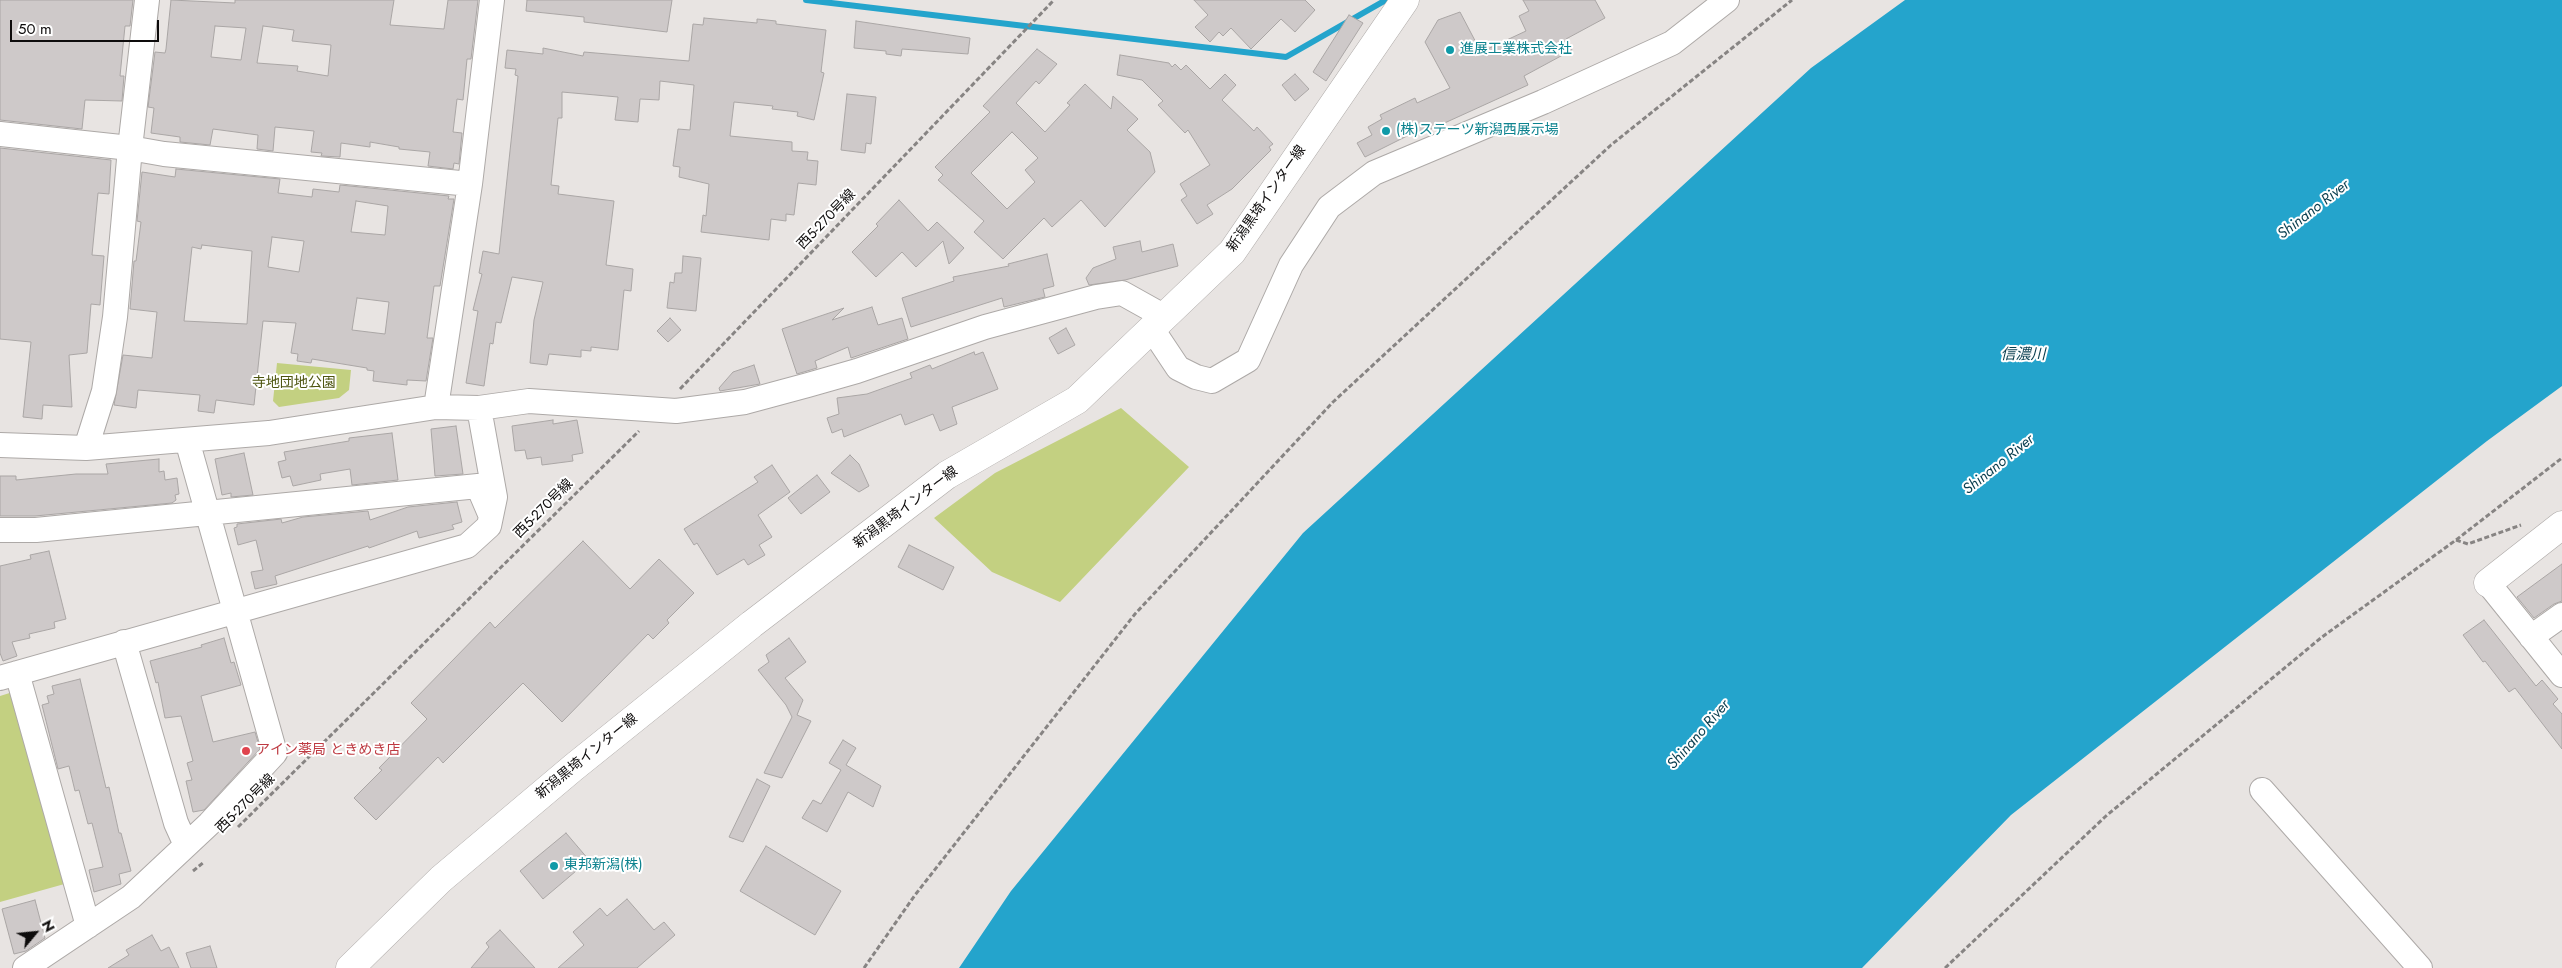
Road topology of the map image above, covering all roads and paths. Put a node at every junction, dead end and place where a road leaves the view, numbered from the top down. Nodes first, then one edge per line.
1 (147, 0) edge
2 (492, 0) edge
3 (1054, 0) edge
4 (1405, 0) edge
5 (1727, 0) edge
6 (1792, 0) edge
7 (0, 134) edge
8 (130, 148) junction
9 (470, 184) junction
10 (1158, 323) junction
11 (436, 407) junction
12 (480, 408) junction
13 (660, 410) junction
14 (187, 440) junction
15 (0, 445) edge
16 (86, 448) junction
17 (2562, 458) edge
18 (208, 513) junction
19 (491, 516) junction
20 (2522, 525) dead end
21 (2562, 525) edge
22 (0, 530) edge
23 (2456, 540) junction
24 (2488, 583) joint
25 (235, 611) junction
26 (2562, 614) edge
27 (2531, 638) junction
28 (124, 642) junction
29 (2562, 674) edge
30 (8, 675) edge
31 (2262, 790) dead end
32 (233, 833) dead end
33 (186, 845) junction
34 (205, 860) dead end
35 (190, 874) dead end
36 (88, 926) junction
37 (26, 968) edge
38 (350, 968) edge
39 (864, 968) edge
40 (1945, 968) edge
41 (2420, 968) edge

1 - 8 street
2 - 9 street
3 - 13 path, 西5-270号線
4 - 10 main road, 新潟黒埼インター線
5 - 10 street
6 - 39 path
7 - 8 street
8 - 9 street
8 - 16 street
9 - 11 street
10 - 13 street
10 - 38 main road, 新潟黒埼インター線
11 - 12 street
11 - 14 street
12 - 13 street
12 - 19 street
13 - 32 path, 西5-270号線
14 - 16 street
14 - 18 street
15 - 16 street
17 - 23 path
18 - 19 street
18 - 22 street
18 - 25 street
19 - 25 street
20 - 23 path
21 - 24 main road
23 - 40 path
24 - 27 street
25 - 28 street
25 - 33 street
26 - 27 street
27 - 29 street
28 - 30 street
28 - 33 street
30 - 36 street
31 - 41 street
33 - 36 street
34 - 35 path
36 - 37 street

